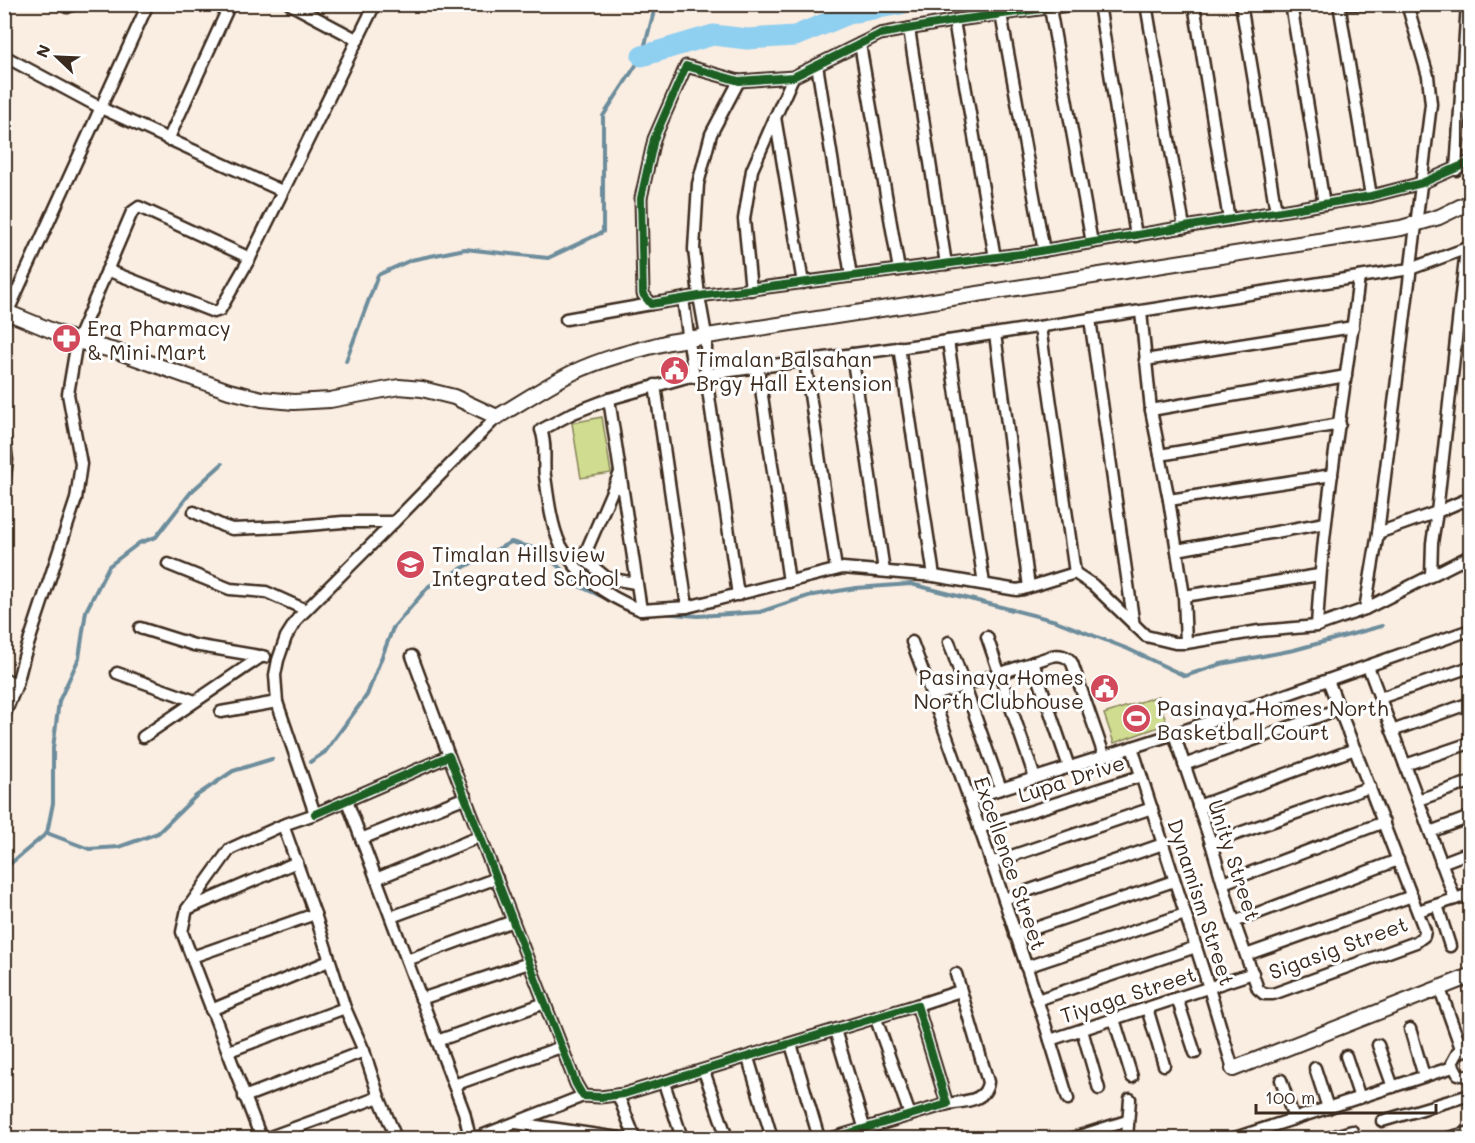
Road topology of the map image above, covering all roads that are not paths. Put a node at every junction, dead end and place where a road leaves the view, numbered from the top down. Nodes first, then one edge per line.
1 (62, 4) edge
2 (74, 4) edge
3 (148, 4) edge
4 (230, 4) edge
5 (290, 4) edge
6 (375, 4) edge
7 (1077, 4) edge
8 (1099, 4) edge
9 (1146, 4) edge
10 (1194, 4) edge
11 (1241, 4) edge
12 (1291, 4) edge
13 (1339, 4) edge
14 (1350, 4) edge
15 (1378, 4) edge
16 (1407, 4) edge
17 (1467, 4) edge
18 (1050, 8) junction
19 (1001, 14) junction
20 (954, 21) junction
21 (909, 29) junction
22 (358, 40) junction
23 (860, 44) junction
24 (4, 56) edge
25 (817, 65) junction
26 (793, 76) junction
27 (739, 81) junction
28 (101, 108) junction
29 (775, 117) junction
30 (168, 140) junction
31 (1470, 162) edge
32 (1456, 170) junction
33 (1422, 183) junction
34 (282, 191) junction
35 (1371, 196) junction
36 (1470, 202) edge
37 (1324, 204) junction
38 (1276, 212) junction
39 (1229, 220) junction
40 (1417, 224) junction
41 (1184, 227) junction
42 (1136, 236) junction
43 (1092, 243) junction
44 (1468, 248) edge
45 (1044, 251) junction
46 (250, 258) junction
47 (995, 258) junction
48 (946, 264) junction
49 (1410, 269) junction
50 (107, 270) junction
51 (899, 270) junction
52 (851, 276) junction
53 (1359, 277) junction
54 (802, 283) junction
55 (751, 290) junction
56 (699, 296) junction
57 (683, 299) junction
58 (651, 304) junction
59 (1141, 312) junction
60 (6, 314) edge
61 (566, 319) dead end
62 (1090, 319) junction
63 (1040, 327) junction
64 (1353, 327) junction
65 (995, 334) junction
66 (706, 335) junction
67 (690, 338) junction
68 (77, 341) junction
69 (948, 341) junction
70 (899, 347) junction
71 (852, 354) junction
72 (1145, 360) junction
73 (805, 361) junction
74 (758, 368) junction
75 (706, 376) junction
76 (1346, 376) junction
77 (694, 377) junction
78 (655, 385) junction
79 (609, 399) junction
80 (1152, 410) junction
81 (496, 417) junction
82 (1340, 424) junction
83 (4, 438) edge
84 (1161, 455) junction
85 (620, 473) junction
86 (1332, 476) junction
87 (4, 485) edge
88 (1470, 498) edge
89 (1169, 500) junction
90 (194, 512) dead end
91 (1437, 512) junction
92 (394, 522) junction
93 (1325, 523) junction
94 (1378, 533) junction
95 (1177, 550) junction
96 (1470, 556) edge
97 (168, 564) dead end
98 (836, 569) junction
99 (884, 571) junction
100 (1075, 573) junction
101 (1319, 575) junction
102 (934, 576) junction
103 (1431, 576) junction
104 (789, 582) junction
105 (635, 583) junction
106 (984, 584) junction
107 (1029, 587) junction
108 (738, 595) junction
109 (1184, 596) junction
110 (687, 607) junction
111 (1365, 609) junction
112 (306, 610) junction
113 (640, 610) junction
114 (1317, 626) junction
115 (1134, 627) junction
116 (140, 628) dead end
117 (1470, 630) edge
118 (987, 637) dead end
119 (912, 642) dead end
120 (949, 642) dead end
121 (1186, 643) junction
122 (262, 656) junction
123 (412, 656) dead end
124 (278, 660) junction
125 (1033, 662) junction
126 (1368, 666) junction
127 (1470, 667) edge
128 (117, 673) dead end
129 (1000, 673) junction
130 (4, 679) edge
131 (1328, 680) junction
132 (17, 684) junction
133 (964, 685) junction
134 (932, 696) junction
135 (1380, 698) junction
136 (195, 701) junction
137 (277, 702) junction
138 (1470, 703) edge
139 (1340, 709) junction
140 (221, 712) dead end
141 (4, 716) edge
142 (1392, 731) junction
143 (1174, 734) junction
144 (143, 737) dead end
145 (1470, 743) edge
146 (1132, 747) junction
147 (1355, 749) junction
148 (449, 756) junction
149 (1104, 756) junction
150 (1184, 765) junction
151 (1405, 765) junction
152 (1069, 767) junction
153 (1141, 776) junction
154 (1035, 778) junction
155 (1470, 782) edge
156 (1370, 787) junction
157 (1001, 789) junction
158 (466, 797) junction
159 (969, 799) junction
160 (1418, 800) junction
161 (347, 801) junction
162 (1198, 806) junction
163 (1152, 808) junction
164 (315, 814) junction
165 (1470, 817) edge
166 (1384, 822) junction
167 (283, 825) junction
168 (979, 828) junction
169 (1430, 832) junction
170 (481, 836) junction
171 (361, 838) junction
172 (1211, 843) junction
173 (1163, 844) junction
174 (1470, 852) edge
175 (1398, 861) junction
176 (297, 862) junction
177 (991, 863) junction
178 (1441, 863) junction
179 (497, 878) junction
180 (376, 879) junction
181 (1174, 881) junction
182 (1223, 882) junction
183 (1470, 894) edge
184 (1412, 896) junction
185 (1004, 899) junction
186 (1455, 899) junction
187 (1437, 905) junction
188 (187, 909) junction
189 (1419, 911) junction
190 (315, 914) junction
191 (1185, 914) junction
192 (391, 917) junction
193 (513, 921) junction
194 (1234, 922) junction
195 (1016, 935) junction
196 (1450, 946) dead end
197 (1196, 947) junction
198 (1246, 954) junction
199 (192, 957) junction
200 (407, 960) junction
201 (329, 961) junction
202 (529, 963) junction
203 (1026, 967) junction
204 (1253, 973) junction
205 (956, 974) dead end
206 (1470, 976) edge
207 (1209, 988) junction
208 (1440, 989) junction
209 (960, 991) junction
210 (1264, 994) joint
211 (1178, 998) junction
212 (421, 999) junction
213 (1037, 1000) junction
214 (545, 1003) junction
215 (917, 1005) junction
216 (345, 1008) junction
217 (1147, 1008) junction
218 (211, 1010) junction
219 (876, 1019) junction
220 (1114, 1019) junction
221 (1410, 1029) dead end
222 (835, 1030) junction
223 (1082, 1030) junction
224 (1050, 1040) junction
225 (437, 1041) junction
226 (791, 1044) junction
227 (1378, 1046) dead end
228 (561, 1047) junction
229 (229, 1051) junction
230 (364, 1051) junction
231 (1466, 1051) edge
232 (1195, 1053) dead end
233 (1346, 1056) dead end
234 (748, 1058) junction
235 (1164, 1065) dead end
236 (1453, 1067) junction
237 (1315, 1068) dead end
238 (1233, 1069) joint
239 (704, 1071) junction
240 (1424, 1076) junction
241 (1470, 1076) edge
242 (1132, 1077) dead end
243 (1281, 1080) dead end
244 (664, 1083) junction
245 (453, 1085) junction
246 (1393, 1087) junction
247 (1099, 1089) dead end
248 (618, 1095) junction
249 (1470, 1095) edge
250 (583, 1096) junction
251 (244, 1097) junction
252 (379, 1097) junction
253 (1360, 1098) junction
254 (1068, 1099) dead end
255 (1130, 1099) dead end
256 (947, 1104) junction
257 (1328, 1108) junction
258 (910, 1115) junction
259 (1294, 1119) junction
260 (1127, 1121) junction
261 (1382, 1121) dead end
262 (516, 1123) junction
263 (865, 1130) junction
264 (1352, 1131) dead end
265 (1470, 1132) edge
266 (1257, 1135) edge
267 (261, 1138) edge
268 (267, 1138) edge
269 (396, 1138) edge
270 (470, 1138) edge
271 (476, 1138) edge
272 (619, 1138) edge
273 (635, 1138) edge
274 (682, 1138) edge
275 (728, 1138) edge
276 (772, 1138) edge
277 (819, 1138) edge
278 (833, 1138) edge
279 (1073, 1138) edge
280 (1126, 1138) edge
281 (1235, 1138) edge
282 (1328, 1138) edge
283 (1448, 1138) edge

1 - 2 street
3 - 28 street
4 - 30 street
5 - 22 street
6 - 22 street
7 - 18 street
8 - 42 street
9 - 41 street
10 - 39 street
11 - 38 street
12 - 37 street
13 - 35 street
14 - 15 street
16 - 33 street
17 - 32 street
18 - 19 street
18 - 43 street
19 - 20 street
19 - 45 street
20 - 21 street
20 - 47 street
21 - 23 street
21 - 48 street
22 - 34 street
23 - 25 street
23 - 51 street
24 - 28 street
25 - 26 street
25 - 52 street
26 - 27 street
26 - 29 street
27 - 56 street
27 - 58 street
28 - 30 street
28 - 60 street
29 - 54 street
29 - 55 street
30 - 34 street
31 - 32 street
32 - 33 street
33 - 35 street
33 - 40 street
34 - 46 street
35 - 37 street
36 - 40 street
37 - 38 street
38 - 39 street
39 - 41 street
40 - 49 street
40 - 66 street
41 - 42 street
42 - 43 street
43 - 45 street
44 - 49 street
44 - 91 street
45 - 47 street
46 - 50 street
46 - 50 street
47 - 48 street
48 - 51 street
49 - 53 street
49 - 94 street
50 - 68 street
51 - 52 street
52 - 54 street
53 - 59 street
53 - 64 street
54 - 55 street
55 - 56 street
56 - 57 street
56 - 66 street
57 - 58 street
57 - 67 street
58 - 61 street
59 - 62 street
59 - 72 street
60 - 68 street
62 - 63 street
62 - 115 street
63 - 65 street
63 - 100 street
64 - 72 street
64 - 76 street
65 - 69 street
65 - 107 street
66 - 67 street
66 - 75 street
67 - 77 street
67 - 81 street
68 - 81 street
68 - 132 street
69 - 70 street
69 - 106 street
70 - 71 street
70 - 102 street
71 - 73 street
71 - 99 street
72 - 80 street
73 - 74 street
73 - 98 street
74 - 75 street
74 - 104 street
75 - 77 street
75 - 108 street
76 - 80 street
76 - 82 street
77 - 78 street
78 - 79 street
78 - 110 street
79 - 85 street
79 - 113 street
80 - 84 street
81 - 92 street
82 - 84 street
82 - 86 street
83 - 87 street
84 - 89 street
85 - 105 street
85 - 105 street
86 - 89 street
86 - 93 street
88 - 91 street
89 - 95 street
90 - 92 street
91 - 94 street
91 - 103 street
92 - 112 street
93 - 95 street
93 - 101 street
94 - 111 street
95 - 109 street
96 - 103 street
97 - 112 street
98 - 99 street
98 - 104 street
99 - 102 street
100 - 107 street
100 - 115 street
101 - 109 street
101 - 114 street
102 - 106 street
103 - 111 street
104 - 108 street
105 - 113 street
106 - 107 street
108 - 110 street
109 - 121 street
110 - 113 street
111 - 114 street
112 - 124 street
114 - 121 street
115 - 121 street
116 - 122 street
117 - 126 street
118 - 129 street
119 - 134 street, Excellence Street
120 - 133 street
122 - 124 street
122 - 136 street
123 - 148 street
124 - 137 street
125 - 129 street
125 - 149 street
125 - 152 street
126 - 131 street
126 - 135 street
127 - 135 street
128 - 136 street
129 - 133 street
129 - 154 street
130 - 132 street
131 - 139 street
131 - 143 street
132 - 141 street
133 - 134 street
133 - 157 street
134 - 159 street, Excellence Street
135 - 142 street
136 - 144 street
137 - 140 street
137 - 164 street
138 - 142 street
139 - 147 street
139 - 150 street
142 - 151 street
143 - 146 street
143 - 150 street, Unity Street
145 - 151 street
146 - 149 street
146 - 153 street, Dynamism Street
147 - 156 street
147 - 162 street
148 - 158 street
148 - 161 street
149 - 152 street
150 - 162 street, Unity Street
151 - 160 street
152 - 154 street
153 - 163 street, Dynamism Street
153 - 168 street, Lupa Drive
154 - 157 street
155 - 160 street
156 - 166 street
156 - 172 street
157 - 159 street
158 - 170 street
158 - 171 street
159 - 168 street, Excellence Street
160 - 169 street
161 - 164 street
161 - 171 street
162 - 172 street, Unity Street
163 - 173 street, Dynamism Street
163 - 177 street
164 - 167 street
165 - 169 street
166 - 175 street
166 - 182 street
167 - 176 street
167 - 188 street
168 - 177 street, Excellence Street
169 - 178 street
170 - 179 street
170 - 180 street
171 - 180 street
172 - 182 street, Unity Street
173 - 181 street, Dynamism Street
173 - 185 street
174 - 178 street
175 - 184 street
175 - 194 street
176 - 188 street
176 - 190 street
177 - 185 street, Excellence Street
178 - 186 street
179 - 192 street
179 - 193 street
180 - 192 street
181 - 191 street, Dynamism Street
181 - 195 street
182 - 194 street, Unity Street
183 - 186 street
184 - 189 street
184 - 198 street
185 - 195 street, Excellence Street
186 - 187 street
187 - 189 street
187 - 196 street
188 - 199 street
189 - 210 street, Sigasig Street
190 - 199 street
190 - 201 street
191 - 197 street, Dynamism Street
191 - 203 street
192 - 200 street
193 - 200 street
193 - 202 street
194 - 198 street, Unity Street
195 - 203 street, Excellence Street
197 - 207 street, Dynamism Street
197 - 213 street
198 - 204 street, Unity Street
199 - 218 street
200 - 212 street
201 - 216 street
201 - 218 street
202 - 212 street
202 - 214 street
203 - 213 street, Excellence Street
204 - 207 street, Tiyaga Street
204 - 210 street, Unity Street
205 - 209 street
206 - 208 street
207 - 211 street, Tiyaga Street
207 - 238 street, Dynamism Street
208 - 231 street
208 - 238 street
209 - 215 street
209 - 256 street
211 - 217 street, Tiyaga Street
211 - 232 street
212 - 225 street
213 - 224 street, Excellence Street
214 - 225 street
214 - 228 street
215 - 219 street
215 - 256 street
216 - 229 street
216 - 230 street
217 - 220 street, Tiyaga Street
217 - 235 street
218 - 229 street
219 - 222 street
219 - 258 street
220 - 223 street, Tiyaga Street
220 - 242 street
221 - 240 street
222 - 226 street
222 - 263 street
223 - 224 street, Tiyaga Street
223 - 247 street
224 - 254 street, Excellence Street
225 - 245 street
226 - 234 street
226 - 277 street
227 - 246 street
228 - 245 street
228 - 250 street
229 - 251 street
230 - 251 street
230 - 252 street
231 - 236 street
233 - 253 street
234 - 239 street
234 - 276 street
236 - 240 street
236 - 241 street
237 - 257 street
239 - 244 street
239 - 275 street
240 - 246 street
243 - 259 street
244 - 248 street
244 - 274 street
245 - 270 street
246 - 253 street
248 - 250 street
248 - 273 street
249 - 261 street
250 - 262 street
251 - 267 street
252 - 268 street
252 - 269 street
253 - 257 street
255 - 260 street
256 - 258 street
257 - 259 street
258 - 263 street
259 - 266 street
260 - 279 street
260 - 280 street
262 - 271 street
262 - 272 street
263 - 278 street
264 - 282 street
265 - 283 street
266 - 281 street

